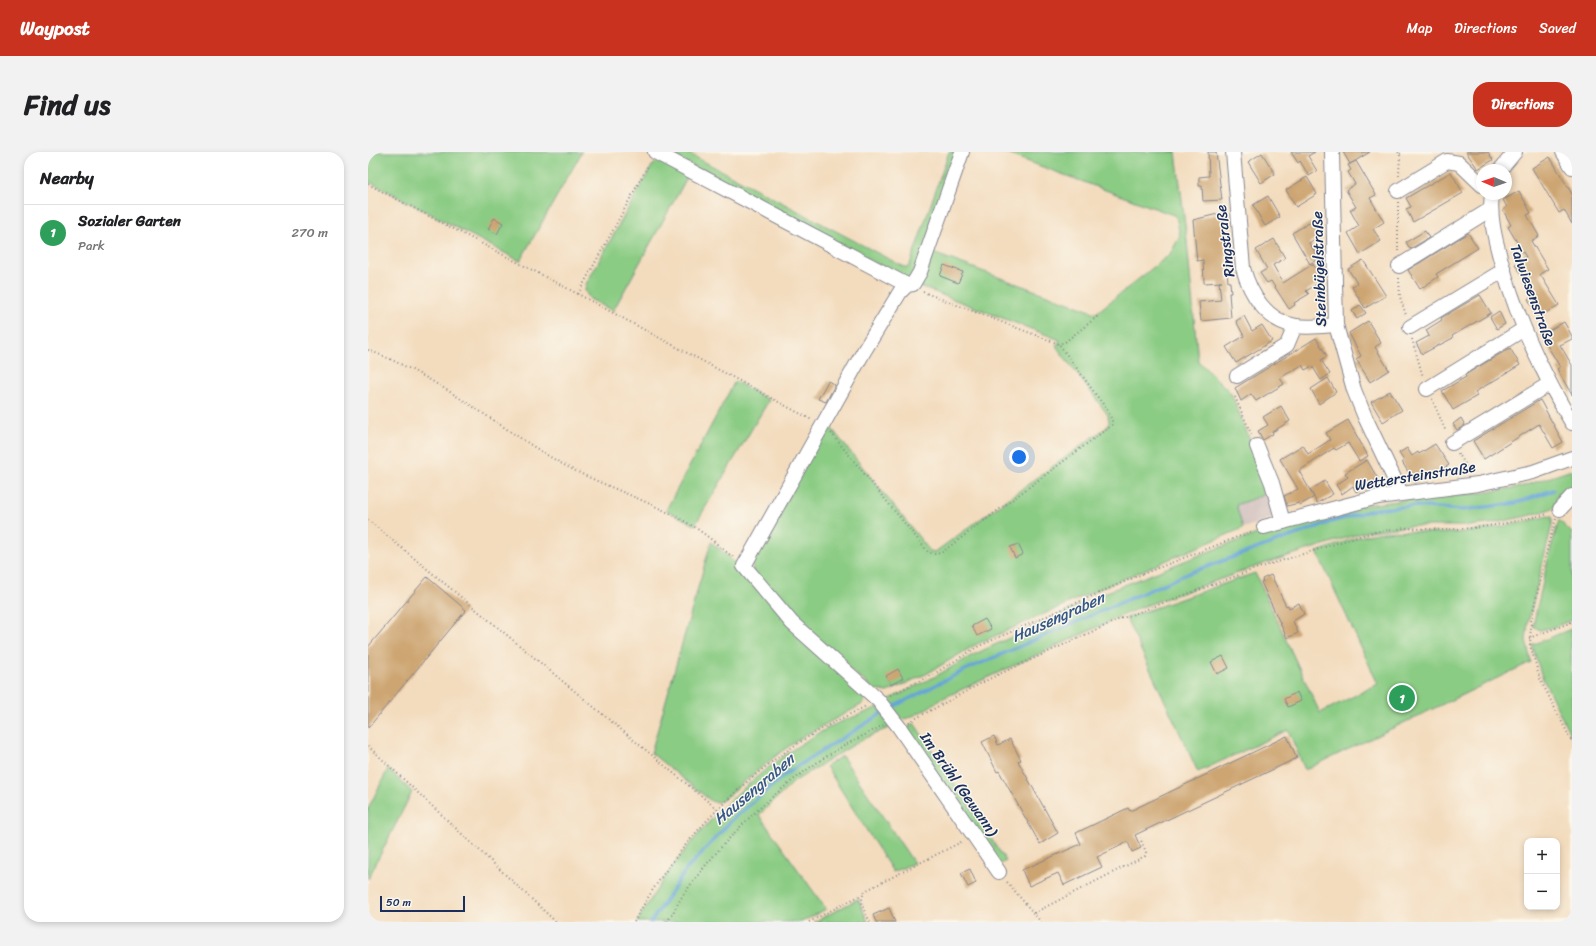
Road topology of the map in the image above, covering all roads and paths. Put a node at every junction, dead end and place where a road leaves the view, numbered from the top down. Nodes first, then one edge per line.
1 (655, 152) edge
2 (962, 152) edge
3 (1233, 152) edge
4 (1332, 152) edge
5 (1403, 152) edge
6 (1514, 152) edge
7 (1399, 153) edge
8 (1505, 164) edge
9 (1476, 179) edge
10 (368, 184) edge
11 (1398, 191) junction
12 (1492, 200) edge
13 (1491, 209) junction
14 (1399, 266) junction
15 (1504, 270) junction
16 (907, 285) junction
17 (578, 294) junction
18 (1098, 316) dead end
19 (1336, 325) junction
20 (1295, 326) junction
21 (1410, 327) junction
22 (1524, 330) junction
23 (1059, 344) junction
24 (368, 350) edge
25 (1237, 376) dead end
26 (1549, 384) junction
27 (1427, 389) junction
28 (1235, 397) dead end
29 (1572, 423) edge
30 (824, 425) junction
31 (1452, 443) junction
32 (1257, 446) joint
33 (1572, 458) edge
34 (1478, 484) junction
35 (1401, 493) junction
36 (1572, 496) edge
37 (1560, 509) junction
38 (368, 520) edge
39 (1283, 522) junction
40 (1264, 527) joint
41 (744, 566) junction
42 (1572, 622) edge
43 (1529, 638) junction
44 (889, 714) junction
45 (1572, 742) edge
46 (368, 746) edge
47 (717, 809) junction
48 (971, 831) junction
49 (1140, 838) dead end
50 (999, 872) joint
51 (862, 895) junction
52 (1034, 913) junction
53 (556, 922) edge
54 (634, 922) edge
55 (667, 922) edge
56 (808, 922) edge
57 (870, 922) edge
58 (1041, 922) edge

1 - 16 street
1 - 17 path
2 - 16 street
3 - 20 street, Ringstraße
4 - 19 street, Steinbügelstraße
5 - 7 path
6 - 8 street
7 - 11 path
9 - 11 street
10 - 17 path
11 - 14 path
12 - 13 street, Talwiesenstraße
13 - 14 street
13 - 15 street, Talwiesenstraße
14 - 21 path
15 - 21 street
15 - 22 street, Talwiesenstraße
16 - 23 path
16 - 30 street
17 - 30 path
18 - 23 path
19 - 20 street, Ringstraße
19 - 35 street, Steinbügelstraße
20 - 25 street
21 - 27 path
22 - 26 street, Talwiesenstraße
22 - 27 street
23 - 30 path
24 - 41 path
26 - 29 street, Talwiesenstraße
26 - 31 street
27 - 31 path
28 - 32 path
30 - 41 street
31 - 34 path
32 - 39 street
33 - 34 street, Wettersteinstraße
34 - 35 street, Wettersteinstraße
35 - 39 street, Wettersteinstraße
36 - 37 street
37 - 43 path
37 - 44 path
38 - 47 path
39 - 40 street, Wettersteinstraße
40 - 44 path
41 - 44 street, Im Brühl (Gewann)
42 - 43 path
43 - 45 path
44 - 47 path
44 - 48 street, Im Brühl (Gewann)
44 - 55 path
46 - 53 path
47 - 54 path
48 - 50 street, Im Brühl (Gewann)
48 - 51 path
49 - 52 path
50 - 52 path
51 - 56 path
51 - 57 path
52 - 58 path

